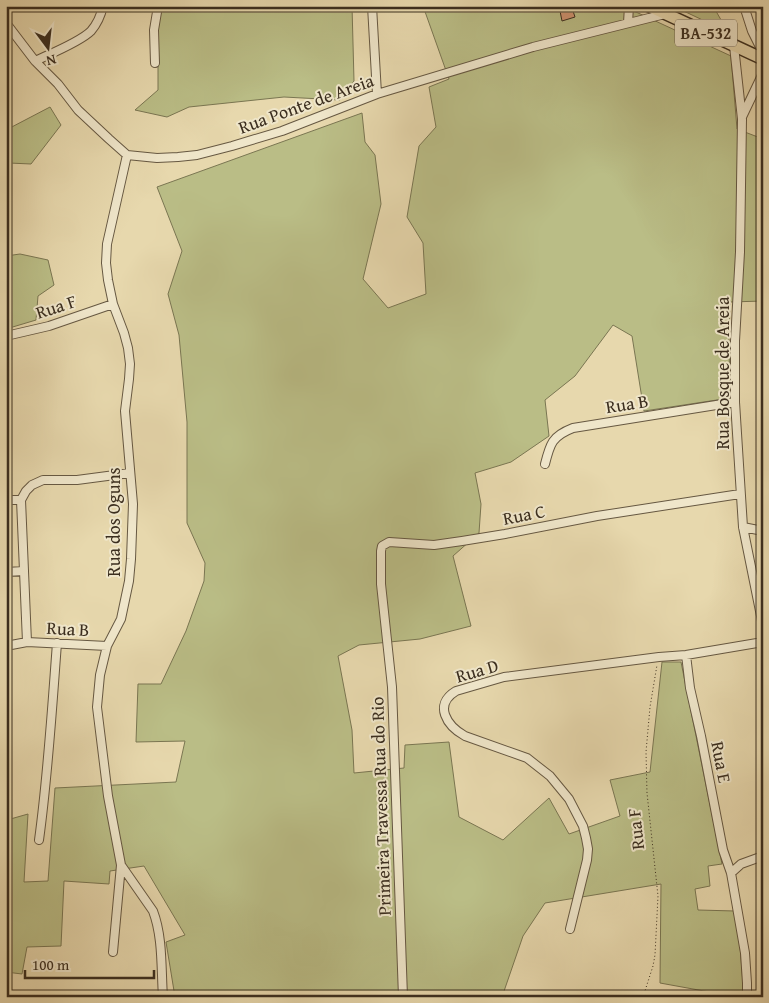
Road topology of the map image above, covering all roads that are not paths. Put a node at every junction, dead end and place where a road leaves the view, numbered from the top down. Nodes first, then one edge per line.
1 (103, 6) edge
2 (158, 6) edge
3 (372, 6) edge
4 (629, 6) edge
5 (649, 6) edge
6 (744, 6) edge
7 (666, 14) junction
8 (6, 23) edge
9 (628, 24) junction
10 (734, 46) junction
11 (763, 53) edge
12 (763, 59) edge
13 (35, 61) junction
14 (155, 63) dead end
15 (763, 74) edge
16 (377, 94) junction
17 (742, 118) junction
18 (127, 155) junction
19 (113, 304) junction
20 (6, 336) edge
21 (735, 402) junction
22 (545, 464) dead end
23 (130, 473) junction
24 (740, 494) junction
25 (6, 500) edge
26 (21, 500) junction
27 (743, 527) junction
28 (763, 531) edge
29 (24, 571) junction
30 (6, 572) edge
31 (385, 616) joint
32 (763, 626) edge
33 (27, 642) junction
34 (763, 642) edge
35 (56, 643) junction
36 (6, 646) edge
37 (107, 646) junction
38 (686, 655) junction
39 (39, 840) dead end
40 (763, 856) edge
41 (121, 865) junction
42 (731, 873) junction
43 (570, 928) dead end
44 (113, 952) dead end
45 (163, 997) edge
46 (402, 997) edge
47 (747, 997) edge

1 - 13 street
2 - 14 street
3 - 16 street
4 - 9 street
5 - 7 main road, BA-532
6 - 11 street
7 - 9 street, Rua Ponte de Areia
7 - 10 main road, BA-532
8 - 13 street
9 - 16 street, Rua Ponte de Areia
10 - 12 main road, BA-532
10 - 17 street, Rua Bosque de Areia
13 - 18 street
15 - 17 street, Rua Bosque de Areia
16 - 18 street, Rua Ponte de Areia
17 - 21 street, Rua Bosque de Areia
18 - 19 street, Rua dos Oguns
19 - 20 street, Rua F
19 - 23 street, Rua dos Oguns
21 - 22 street, Rua B
21 - 24 street, Rua Bosque de Areia
23 - 26 street
23 - 37 street, Rua dos Oguns
24 - 27 street, Rua Bosque de Areia
24 - 31 street, Rua C
25 - 26 street
26 - 29 street, Rua B
27 - 28 street
27 - 32 street, Rua Bosque de Areia
29 - 30 street
29 - 33 street, Rua B
31 - 46 street, Primeira Travessa Rua do Rio
33 - 35 street, Rua B
33 - 36 street, Rua B
34 - 38 street, Rua D
35 - 37 street, Rua B
35 - 39 street
37 - 41 street, Rua dos Oguns
38 - 42 street, Rua E
38 - 43 street, Rua D
40 - 42 street
41 - 44 street
41 - 45 street, Rua dos Oguns
42 - 47 street, Rua E

